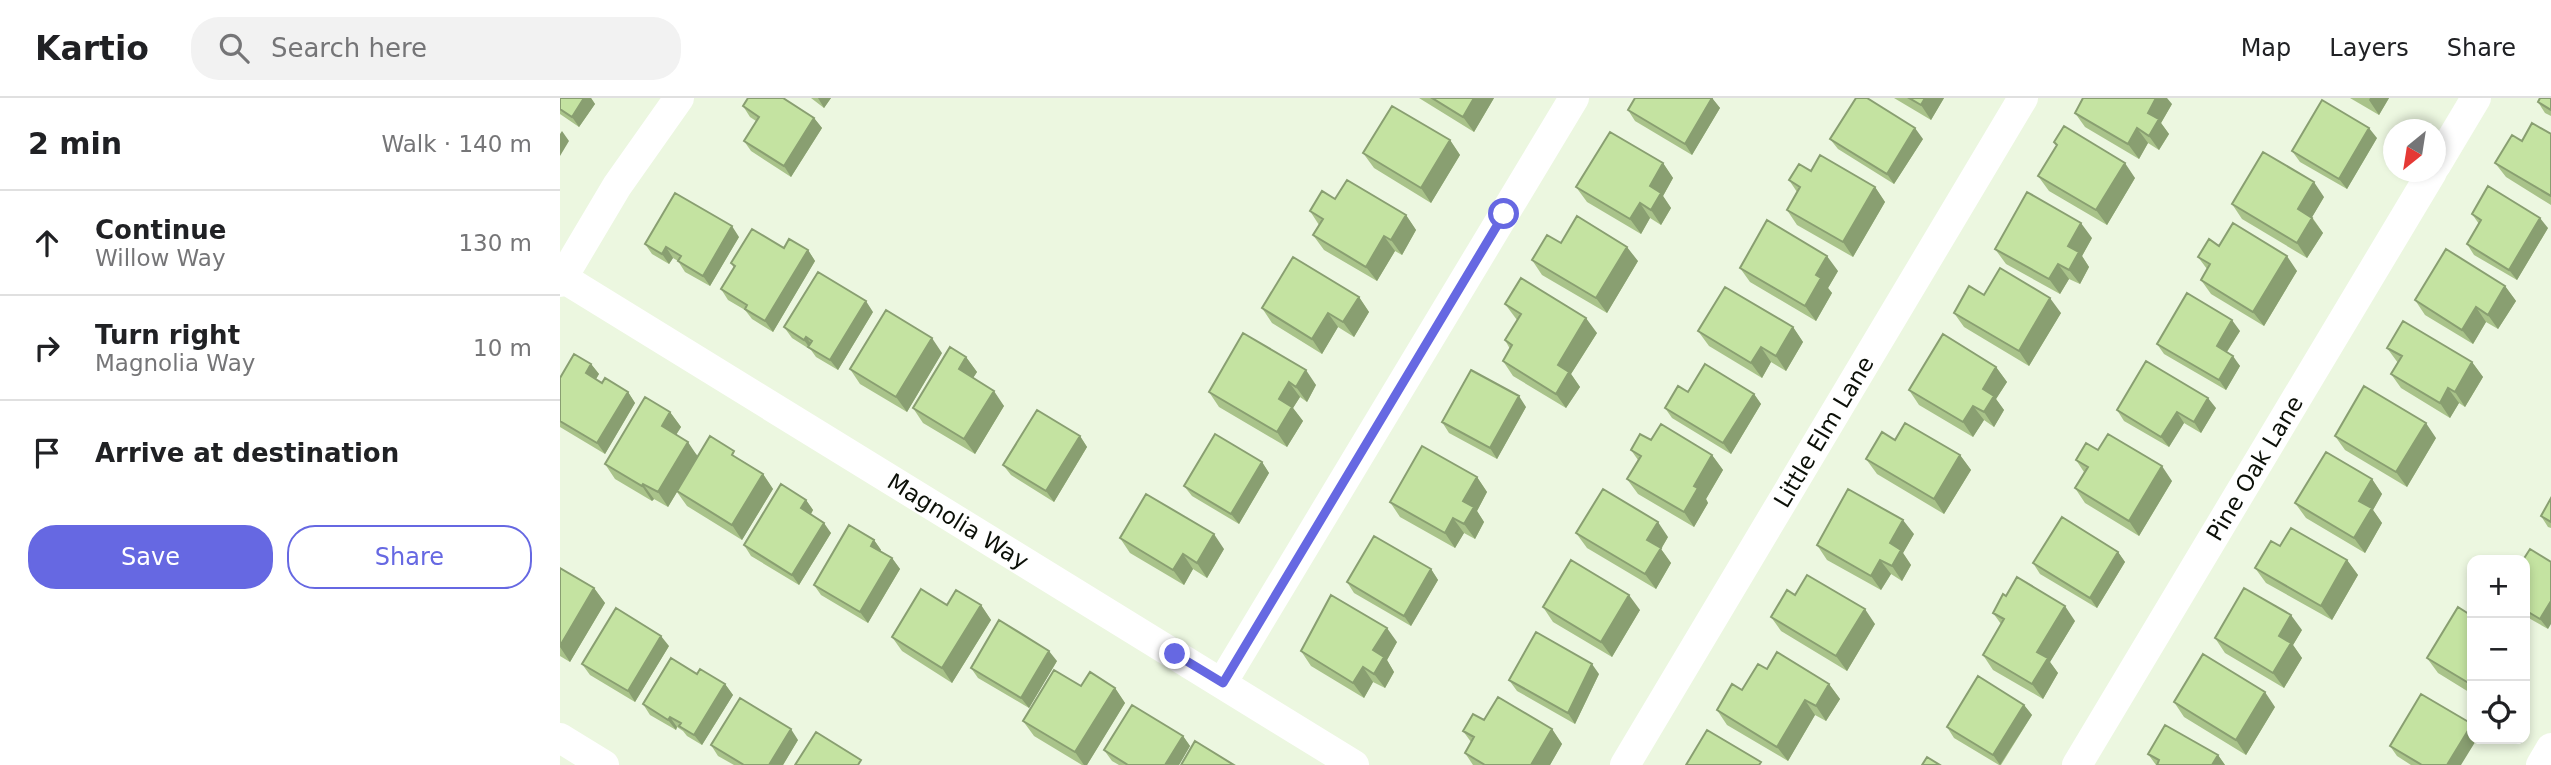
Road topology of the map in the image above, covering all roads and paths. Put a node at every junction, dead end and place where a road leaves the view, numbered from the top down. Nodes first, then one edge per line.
1 (679, 98) edge
2 (1574, 98) edge
3 (2023, 98) edge
4 (2476, 98) edge
5 (2446, 147) edge
6 (2426, 182) edge
7 (561, 280) edge
8 (1223, 683) junction
9 (560, 738) edge
10 (2551, 748) edge
11 (604, 765) edge
12 (1354, 765) edge
13 (1625, 765) edge
14 (2077, 765) edge
15 (2541, 765) edge

1 - 7 street
2 - 8 street
3 - 13 street, Little Elm Lane
4 - 5 street
6 - 14 street, Pine Oak Lane
7 - 8 street, Magnolia Way
8 - 12 street, Magnolia Way
9 - 11 street
10 - 15 street

